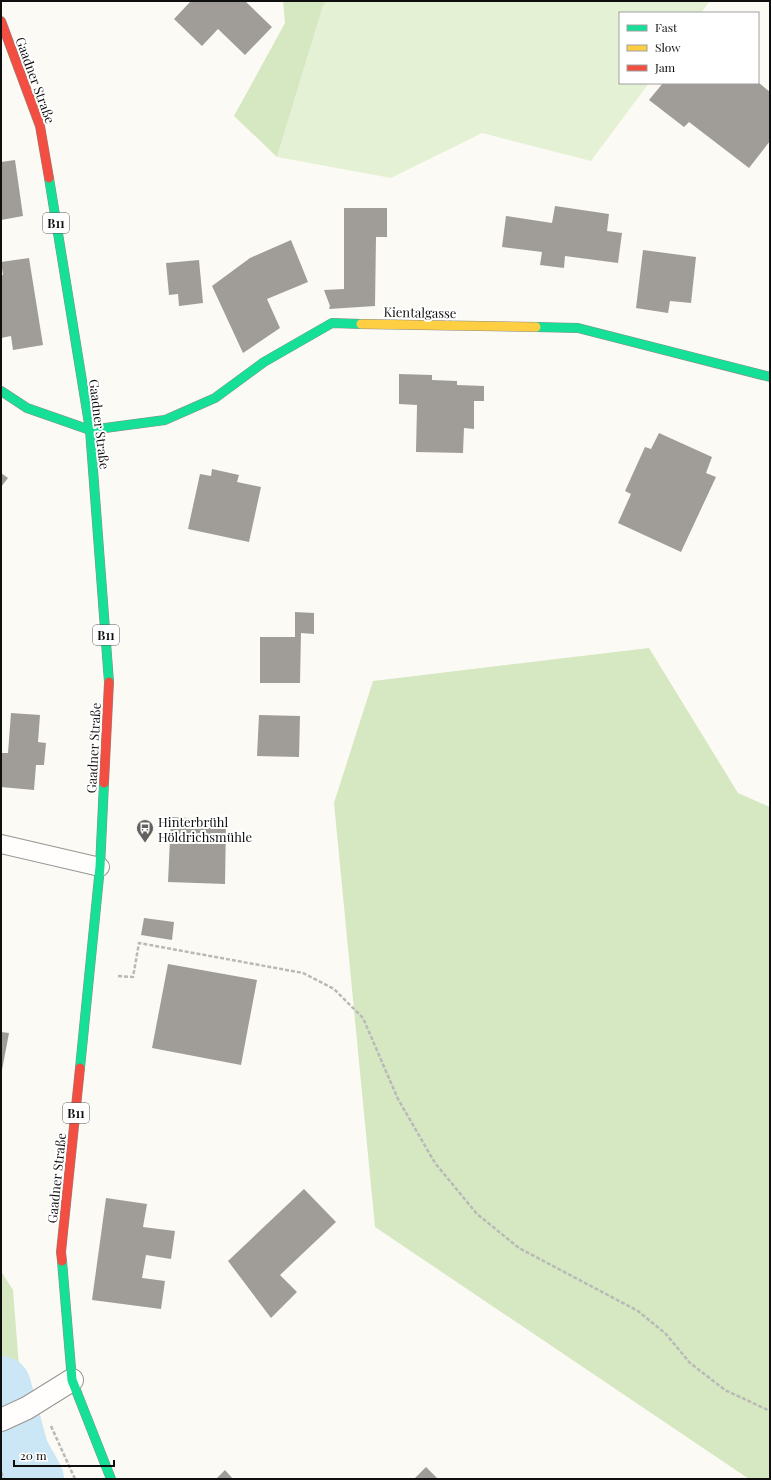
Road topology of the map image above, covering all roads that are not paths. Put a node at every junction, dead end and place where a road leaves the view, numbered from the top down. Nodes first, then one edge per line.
1 (1, 20) edge
2 (770, 377) edge
3 (1, 391) edge
4 (90, 430) junction
5 (1, 844) edge
6 (100, 867) junction
7 (72, 1380) junction
8 (1, 1420) edge
9 (111, 1479) edge

1 - 4 main road, Gaadner Straße / B11
2 - 4 main road, Kientalgasse
3 - 4 main road
4 - 6 main road, Gaadner Straße / B11
5 - 6 lane
6 - 7 main road, Gaadner Straße / B11
7 - 8 street
7 - 9 main road, Gaadner Straße / B11

